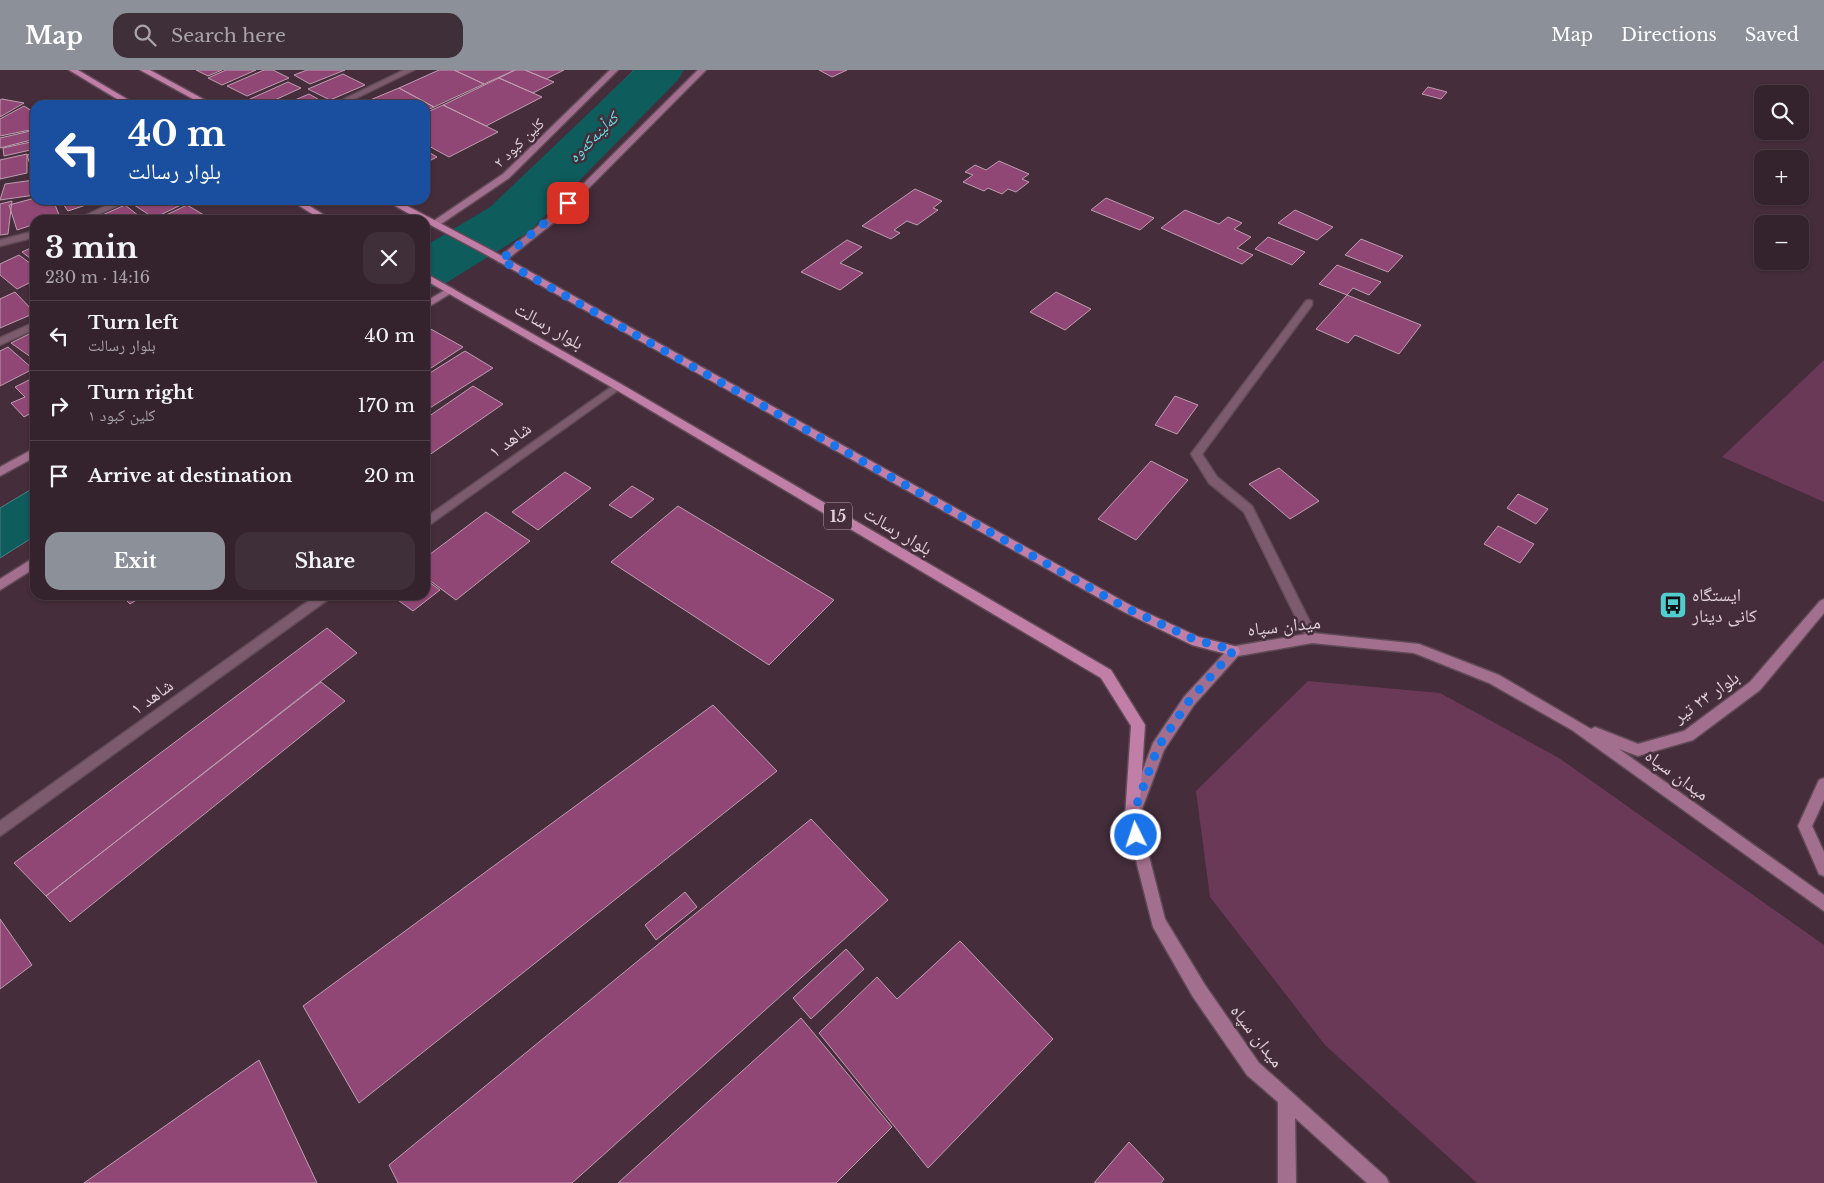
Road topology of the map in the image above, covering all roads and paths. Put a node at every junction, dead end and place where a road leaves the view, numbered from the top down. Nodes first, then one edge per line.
1 (73, 70) edge
2 (144, 70) edge
3 (388, 70) edge
4 (410, 70) edge
5 (614, 70) edge
6 (702, 70) edge
7 (398, 75) junction
8 (124, 100) edge
9 (201, 100) edge
10 (346, 100) edge
11 (114, 205) edge
12 (302, 205) edge
13 (399, 205) edge
14 (91, 215) edge
15 (320, 215) edge
16 (418, 215) edge
17 (430, 221) edge
18 (439, 226) junction
19 (30, 235) edge
20 (0, 244) edge
21 (501, 260) junction
22 (430, 279) edge
23 (450, 290) junction
24 (430, 303) edge
25 (1309, 304) dead end
26 (30, 327) edge
27 (0, 342) edge
28 (618, 386) junction
29 (30, 455) edge
30 (0, 472) edge
31 (430, 520) edge
32 (30, 565) edge
33 (0, 585) edge
34 (319, 600) edge
35 (1824, 604) edge
36 (1312, 638) junction
37 (1234, 650) junction
38 (1577, 726) junction
39 (1824, 784) edge
40 (1132, 817) junction
41 (0, 830) edge
42 (1824, 869) edge
43 (1824, 904) edge
44 (1286, 1098) junction
45 (1287, 1183) edge
46 (1380, 1183) edge

1 - 8 main road
2 - 9 main road
3 - 7 street
4 - 7 street
5 - 18 street, کلین کبود ۲
6 - 21 street
7 - 10 street
11 - 14 street
12 - 15 main road
13 - 16 main road, بلوار رسالت
17 - 18 main road, بلوار رسالت
18 - 21 main road, بلوار رسالت
19 - 20 street
21 - 37 main road, بلوار رسالت
22 - 23 main road, بلوار رسالت / 15
23 - 24 street
23 - 28 main road, بلوار رسالت / 15
25 - 36 street
26 - 27 street
28 - 31 street, شاهد ۱
28 - 40 main road, بلوار رسالت / 15
29 - 30 street
32 - 33 street
34 - 41 street, شاهد ۱
35 - 38 street, بلوار ۲۳ تیر
36 - 37 street, میدان سپاه
36 - 38 street, میدان سپاه
37 - 40 street, میدان سپاه
38 - 43 street, میدان سپاه
39 - 42 street
40 - 44 street, میدان سپاه / 15
44 - 45 street
44 - 46 street, میدان سپاه / 15

